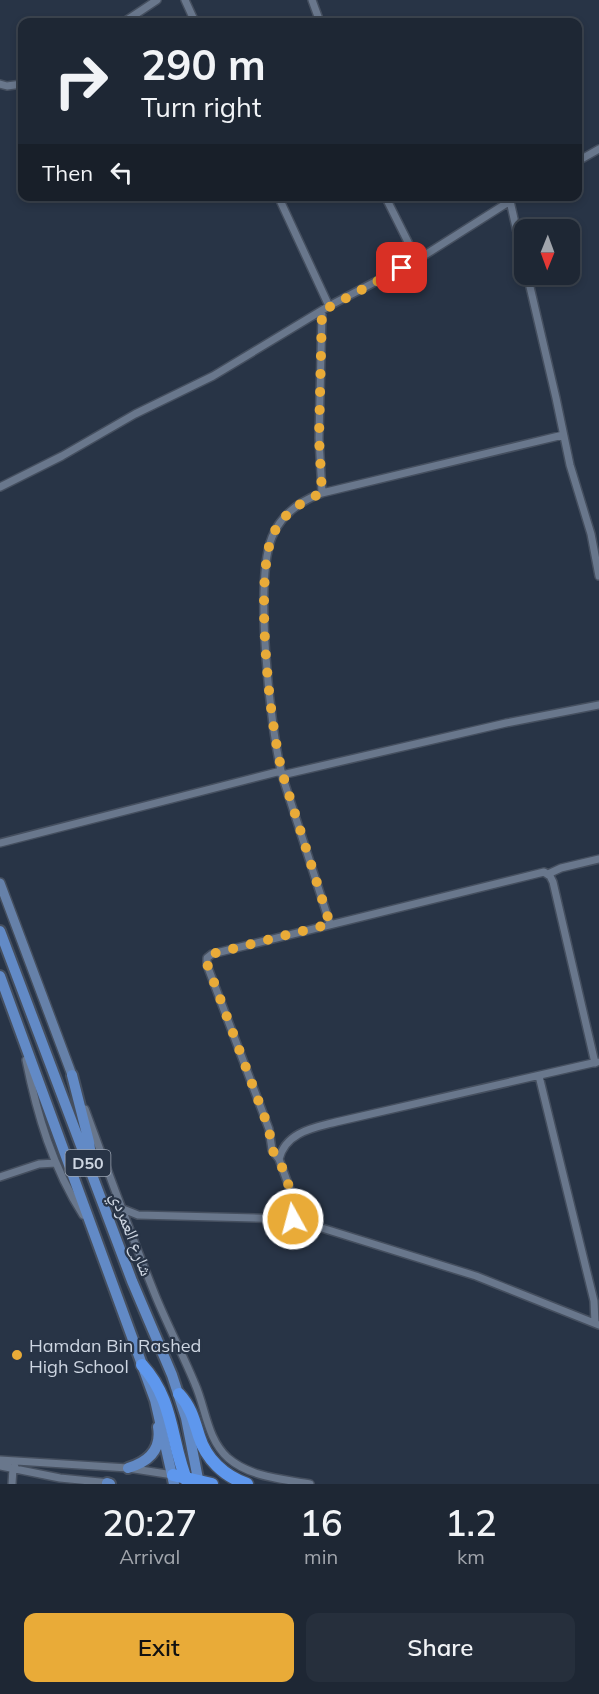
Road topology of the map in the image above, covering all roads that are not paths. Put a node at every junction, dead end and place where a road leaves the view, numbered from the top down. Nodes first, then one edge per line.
1 (157, 0) edge
2 (185, 0) edge
3 (312, 0) edge
4 (130, 18) edge
5 (193, 18) edge
6 (319, 18) edge
7 (0, 84) edge
8 (18, 85) edge
9 (599, 149) edge
10 (582, 159) edge
11 (280, 201) edge
12 (388, 201) edge
13 (510, 201) joint
14 (514, 219) edge
15 (417, 260) junction
16 (529, 285) edge
17 (329, 306) junction
18 (322, 311) junction
19 (563, 435) junction
20 (0, 487) edge
21 (322, 493) junction
22 (599, 576) edge
23 (599, 705) edge
24 (282, 773) junction
25 (0, 843) edge
26 (599, 859) edge
27 (548, 874) junction
28 (0, 883) edge
29 (330, 924) junction
30 (0, 931) edge
31 (0, 976) edge
32 (23, 1037) junction
33 (597, 1062) edge
34 (72, 1075) junction
35 (539, 1076) junction
36 (279, 1159) junction
37 (56, 1163) junction
38 (92, 1175) junction
39 (0, 1177) edge
40 (123, 1209) junction
41 (138, 1215) junction
42 (293, 1219) junction
43 (129, 1227) junction
44 (92, 1228) junction
45 (597, 1324) edge
46 (142, 1365) junction
47 (179, 1394) junction
48 (155, 1400) junction
49 (0, 1460) edge
50 (0, 1466) edge
51 (110, 1467) junction
52 (13, 1468) junction
53 (128, 1468) junction
54 (26, 1471) junction
55 (186, 1481) edge
56 (14, 1484) edge
57 (110, 1484) edge
58 (212, 1484) edge
59 (247, 1484) edge
60 (310, 1484) edge

1 - 4 street
2 - 5 street
3 - 6 street
7 - 8 street
9 - 10 street
11 - 17 street
12 - 15 street
13 - 14 street
13 - 15 street
15 - 17 street
16 - 19 street
17 - 18 street
18 - 20 street
18 - 21 street
19 - 21 street
19 - 22 street
21 - 24 street
23 - 24 street
24 - 25 street
24 - 29 street
26 - 27 street
27 - 29 street
27 - 33 street
28 - 34 street
29 - 36 street
30 - 38 main road, شارع العمردي / D50
31 - 32 main road, شارع العمردي / D50
32 - 37 street
32 - 44 main road, شارع العمردي / D50
33 - 35 street
34 - 38 main road
34 - 40 street
35 - 36 street
35 - 45 street
36 - 42 street
37 - 39 street
37 - 44 street
38 - 47 main road, شارع العمردي / D50
40 - 41 street
40 - 43 street
41 - 42 street
41 - 43 street
42 - 45 street
43 - 60 street
44 - 46 main road, شارع العمردي / D50
46 - 48 main road, شارع العمردي / D50
46 - 55 highway
47 - 55 main road, شارع العمردي / D50
47 - 59 highway
48 - 53 main road
48 - 55 main road, شارع العمردي / D50
49 - 51 street
50 - 52 street
51 - 52 street
51 - 53 street
52 - 54 street
52 - 56 street
53 - 55 street
54 - 56 street
54 - 57 street
55 - 58 highway

